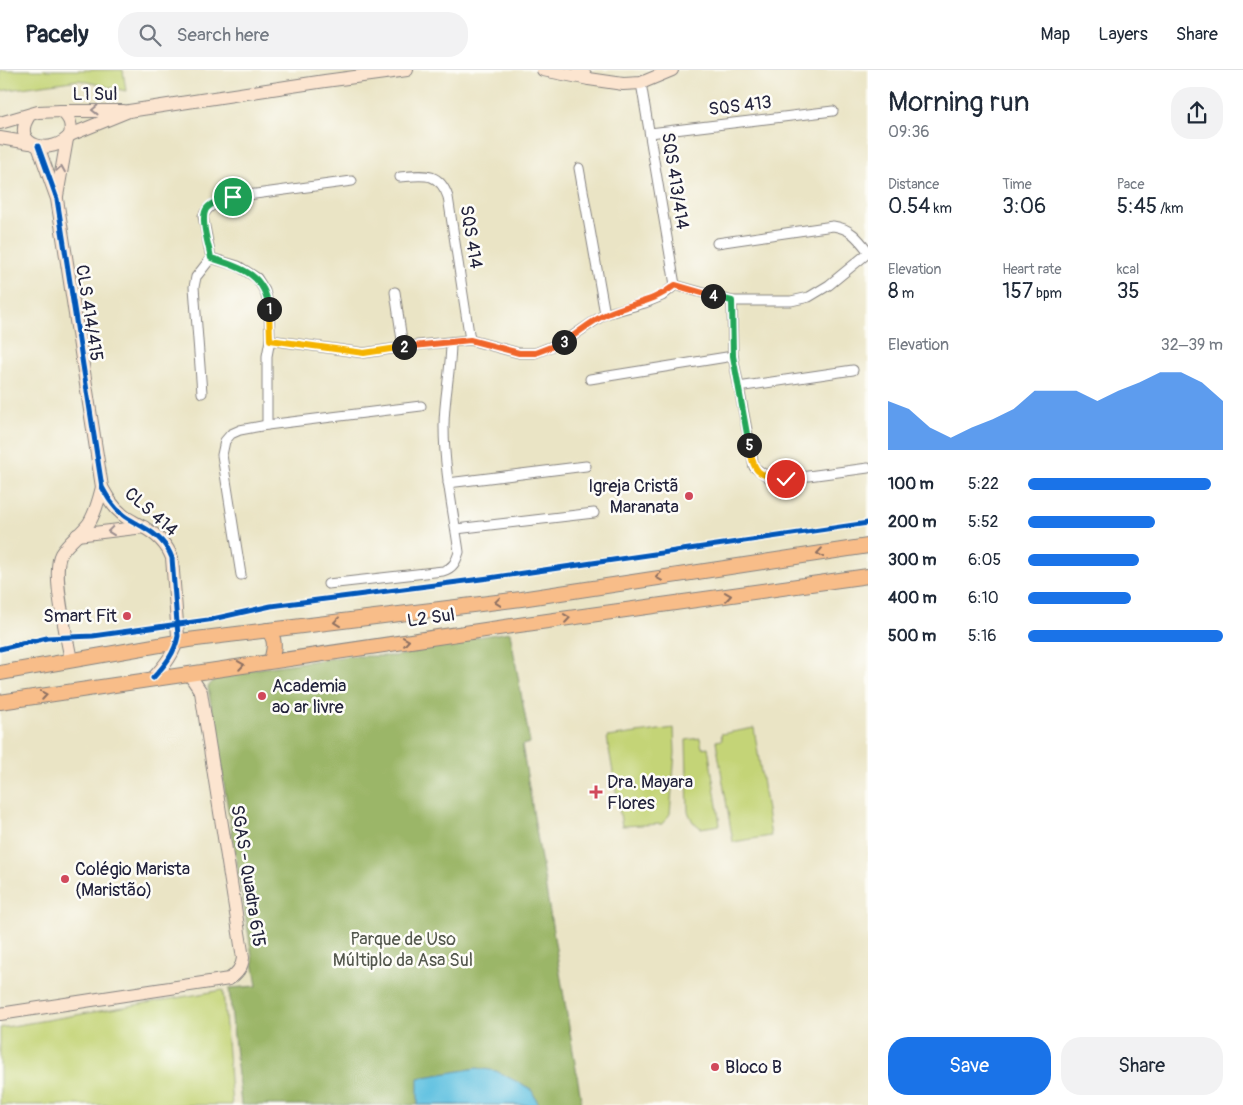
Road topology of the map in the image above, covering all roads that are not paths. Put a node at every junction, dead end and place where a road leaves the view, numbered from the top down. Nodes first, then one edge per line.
1 (407, 70) edge
2 (543, 70) edge
3 (672, 70) edge
4 (584, 74) edge
5 (641, 83) junction
6 (61, 111) junction
7 (129, 111) junction
8 (833, 111) dead end
9 (29, 116) junction
10 (0, 123) edge
11 (650, 133) junction
12 (69, 137) junction
13 (0, 138) edge
14 (34, 144) junction
15 (579, 168) dead end
16 (400, 176) dead end
17 (352, 182) dead end
18 (57, 199) junction
19 (717, 242) dead end
20 (868, 252) edge
21 (211, 258) junction
22 (675, 285) junction
23 (395, 292) dead end
24 (732, 301) junction
25 (605, 314) junction
26 (270, 340) junction
27 (470, 340) junction
28 (451, 342) junction
29 (403, 347) junction
30 (733, 356) junction
31 (853, 370) dead end
32 (590, 379) dead end
33 (738, 387) junction
34 (202, 393) dead end
35 (421, 406) dead end
36 (267, 425) junction
37 (586, 466) dead end
38 (868, 468) edge
39 (448, 483) junction
40 (102, 487) junction
41 (594, 513) dead end
42 (144, 527) junction
43 (456, 529) junction
44 (77, 535) junction
45 (868, 546) edge
46 (241, 575) dead end
47 (868, 576) edge
48 (328, 584) dead end
49 (267, 630) junction
50 (177, 642) junction
51 (70, 660) junction
52 (271, 661) junction
53 (212, 670) junction
54 (0, 673) edge
55 (189, 674) junction
56 (153, 678) junction
57 (201, 692) junction
58 (0, 702) edge
59 (0, 1014) edge

1 - 7 street, L1 Sul
2 - 4 street
3 - 5 street
4 - 5 street
5 - 11 street, SQS 413/414
7 -> 6 street, L1 Sul
6 - 9 street
6 - 12 street
7 - 12 street, L1 Sul
8 - 11 street, SQS 413
9 - 10 street
9 - 14 street
11 - 22 street, SQS 413/414
12 - 14 street
18 -> 12 street, CLS 414/415
13 - 14 street
14 - 18 street, CLS 414/415
15 - 25 street
16 - 27 street, SQS 414
17 - 21 street
18 - 40 street, CLS 414/415
19 - 20 street
20 - 24 street
21 - 26 street
21 - 34 street
22 - 24 street
22 - 25 street
23 - 29 street
24 - 30 street
25 - 27 street
26 - 29 street
26 - 36 street
27 - 28 street
28 - 29 street
28 - 39 street
30 - 32 street
30 - 33 street
31 - 33 street
33 - 38 street
35 - 36 street
36 - 46 street
37 - 39 street
39 - 43 street
40 - 42 street, CLS 414
40 - 44 street
41 - 43 street
42 -> 44 street
42 - 50 street, CLS 414
43 - 48 street
44 - 51 street
45 -> 49 main road, L2 Sul
52 -> 47 main road, L2 Sul
49 - 50 main road, L2 Sul
49 - 52 main road
50 - 51 main road, L2 Sul
50 - 56 street, CLS 414
51 - 54 main road, L2 Sul
53 -> 52 main road, L2 Sul
53 - 55 main road, L2 Sul
53 - 57 street
55 - 56 main road, L2 Sul
55 - 57 street, SGAS - Quadra 615
58 -> 56 main road, L2 Sul
57 - 59 street, SGAS - Quadra 615

